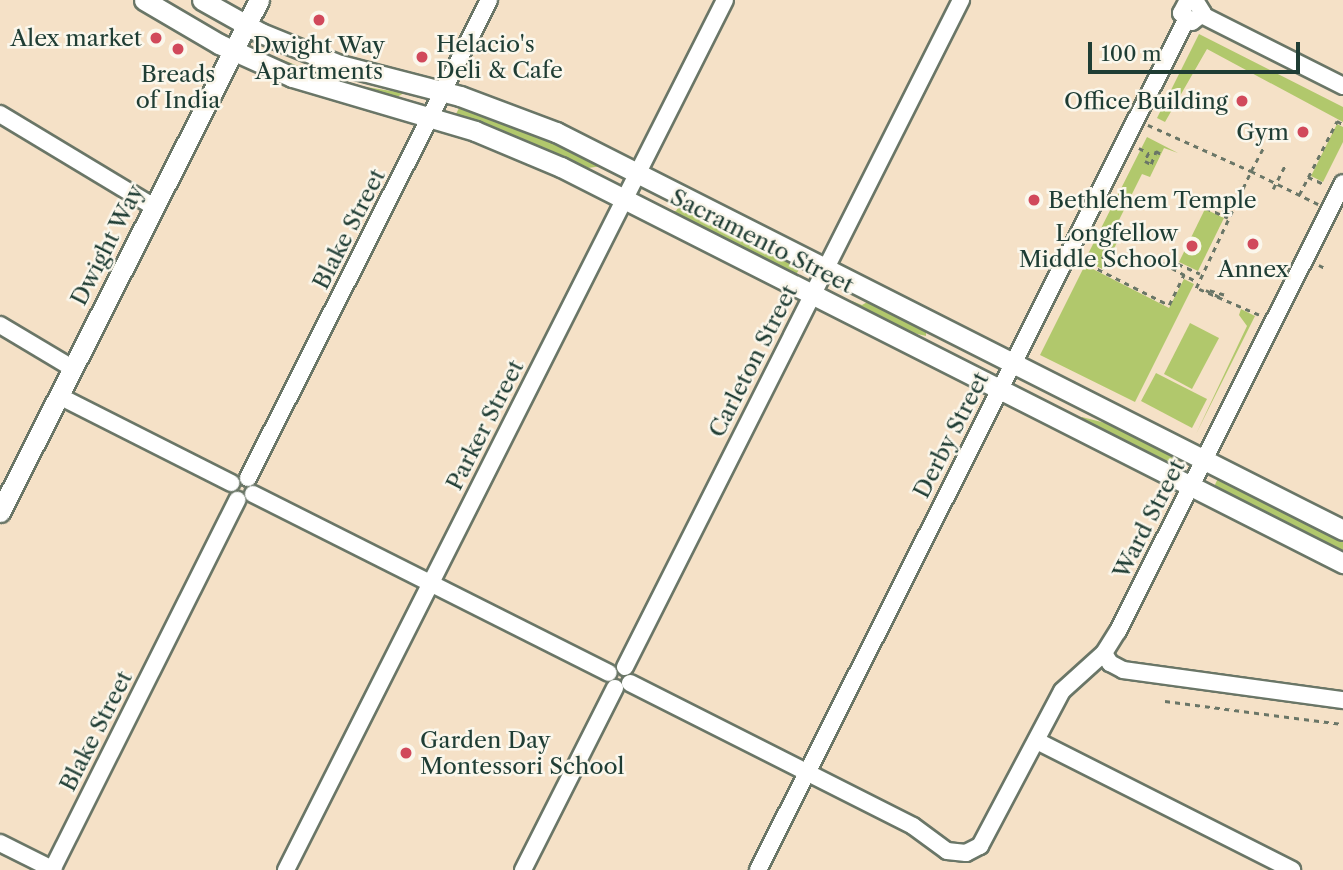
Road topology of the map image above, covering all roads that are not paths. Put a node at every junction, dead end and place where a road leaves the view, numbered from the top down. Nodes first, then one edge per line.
1 (145, 0) edge
2 (202, 0) edge
3 (259, 0) edge
4 (489, 0) edge
5 (725, 0) edge
6 (961, 0) edge
7 (1190, 5) edge
8 (246, 25) junction
9 (233, 51) junction
10 (1343, 86) edge
11 (443, 91) junction
12 (0, 114) edge
13 (430, 118) junction
14 (638, 174) junction
15 (1341, 187) edge
16 (625, 199) junction
17 (154, 207) junction
18 (825, 269) junction
19 (812, 294) junction
20 (0, 325) edge
21 (1013, 363) junction
22 (72, 368) junction
23 (1000, 388) junction
24 (59, 396) junction
25 (1204, 460) junction
26 (248, 478) junction
27 (231, 483) junction
28 (1191, 485) junction
29 (5, 489) edge
30 (245, 497) junction
31 (0, 512) edge
32 (1343, 530) edge
33 (1343, 563) edge
34 (430, 583) junction
35 (1104, 653) junction
36 (620, 678) junction
37 (1343, 700) edge
38 (1037, 741) junction
39 (808, 772) junction
40 (0, 843) edge
41 (53, 870) edge
42 (286, 870) edge
43 (523, 870) edge
44 (758, 870) edge
45 (1292, 870) edge

1 - 9 street, Sacramento Street
2 - 8 street, Sacramento Street
3 - 8 street, Dwight Way
4 - 11 street, Blake Street
5 - 14 street, Parker Street
6 - 18 street, Carleton Street
7 - 10 street
7 - 21 street, Derby Street
8 - 9 street, Dwight Way
8 - 11 street, Sacramento Street
9 - 13 street, Sacramento Street
9 - 17 street, Dwight Way
11 - 13 street, Blake Street
11 - 14 street, Sacramento Street
12 - 17 street
13 - 16 street, Sacramento Street
13 - 26 street, Blake Street
14 - 16 street, Parker Street
14 - 18 street, Sacramento Street
15 - 25 street, Ward Street
16 - 19 street, Sacramento Street
16 - 34 street, Parker Street
17 - 22 street, Dwight Way
18 - 19 street, Carleton Street
18 - 21 street, Sacramento Street
19 - 23 street, Sacramento Street
19 - 36 street, Carleton Street
20 - 22 street
21 - 23 street, Derby Street
21 - 25 street, Sacramento Street
22 - 24 street, Dwight Way
23 - 28 street, Sacramento Street
23 - 39 street, Derby Street
24 - 27 street
24 - 29 street, Dwight Way
25 - 28 street, Ward Street
25 - 32 street, Sacramento Street
26 - 27 street
26 - 30 street
27 - 30 street
28 - 33 street, Sacramento Street
28 - 35 street, Ward Street
29 - 31 street, Dwight Way
30 - 34 street
30 - 41 street, Blake Street
34 - 36 street
34 - 42 street, Parker Street
35 - 37 street
35 - 38 street, Ward Street
36 - 39 street
36 - 43 street, Carleton Street
38 - 39 street, Ward Street
38 - 45 street
39 - 44 street, Derby Street
40 - 41 street

